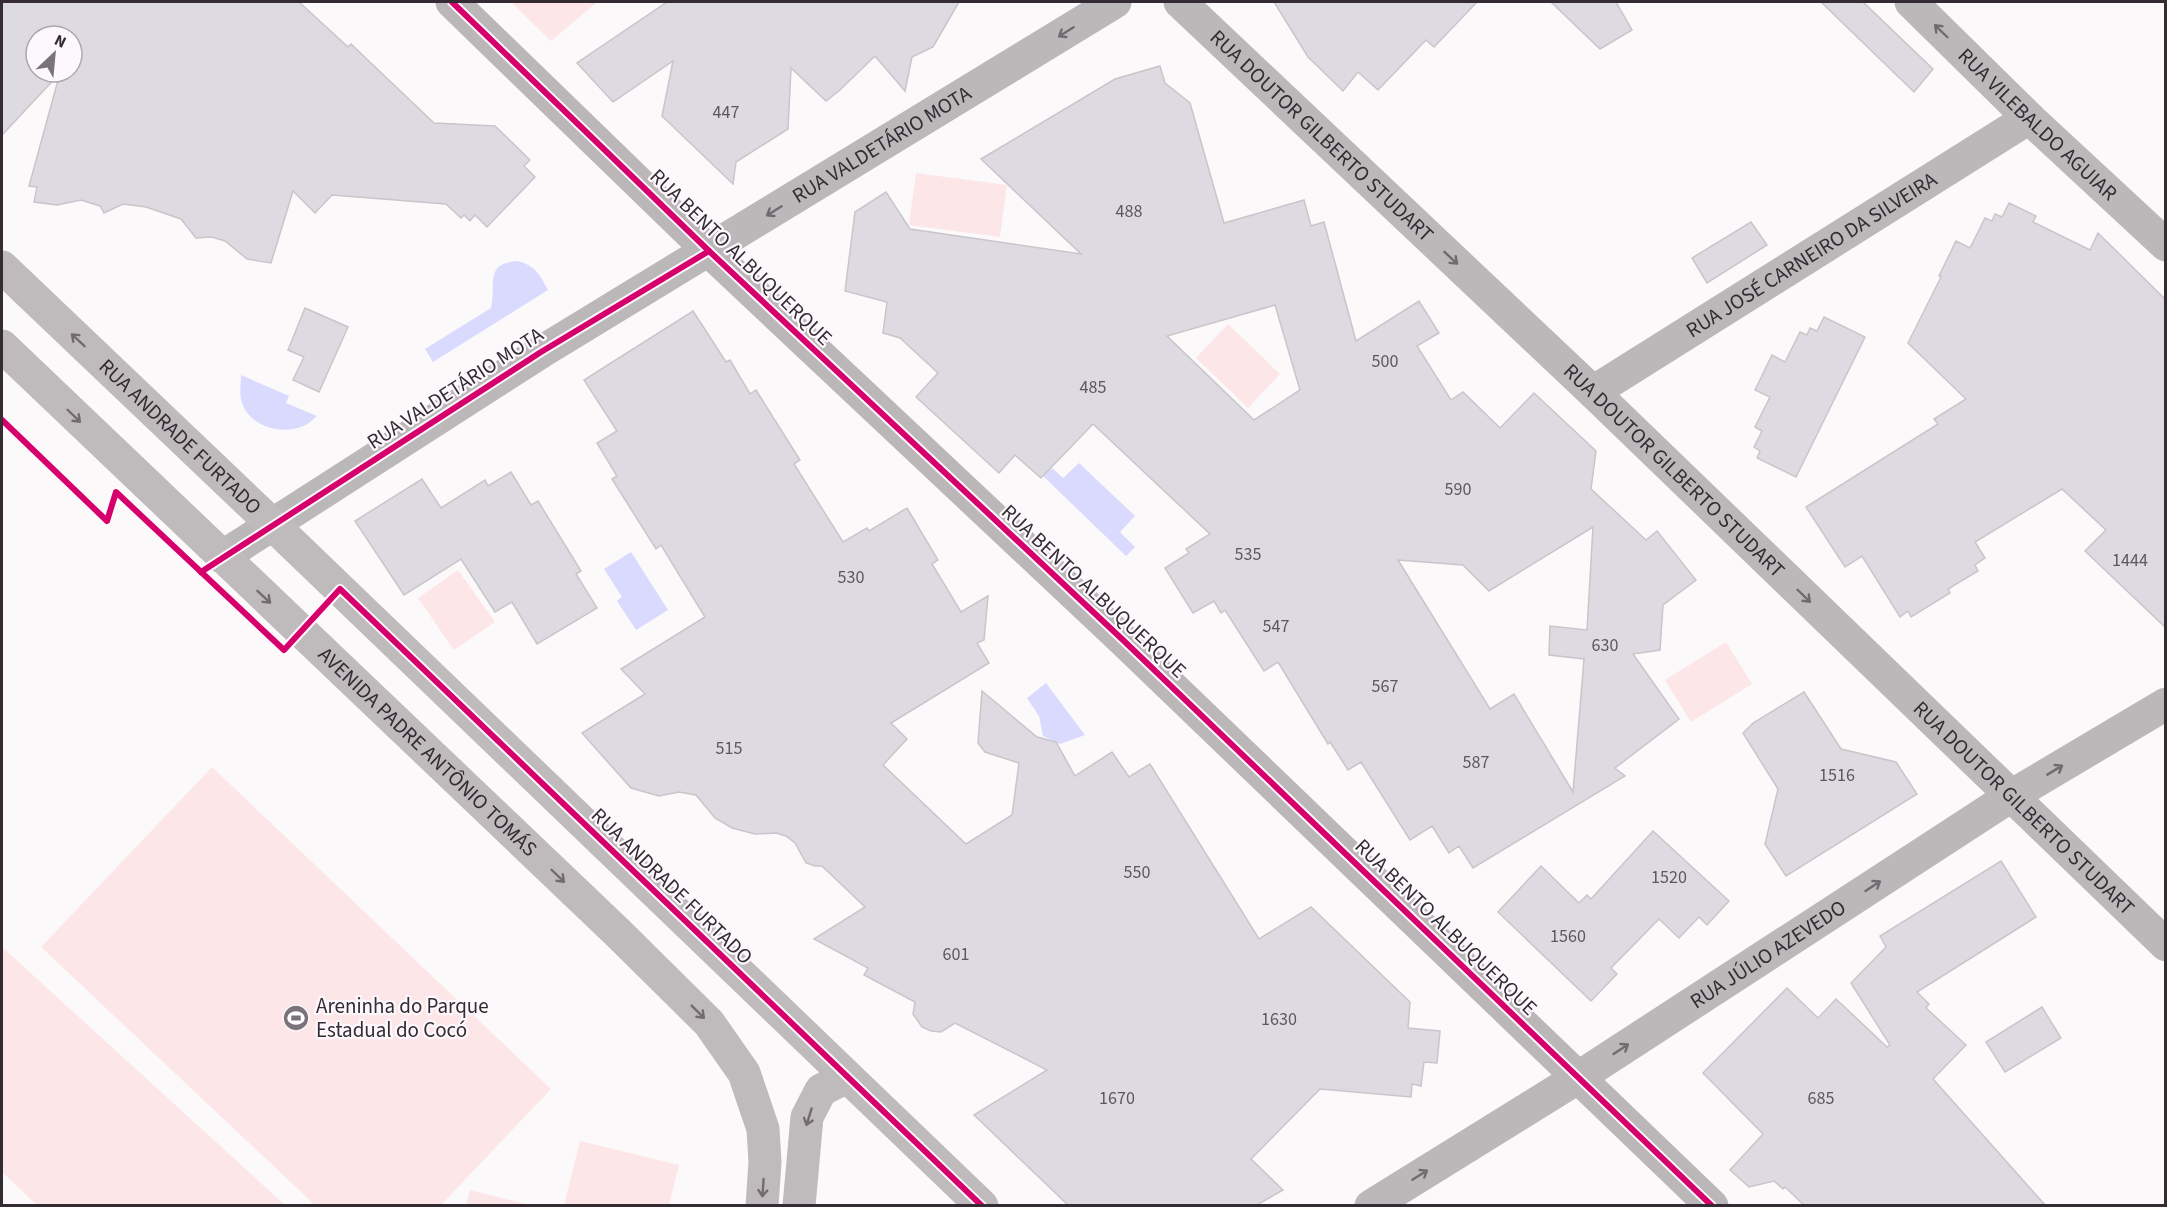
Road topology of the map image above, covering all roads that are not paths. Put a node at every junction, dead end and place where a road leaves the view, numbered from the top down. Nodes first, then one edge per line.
1 (452, 2) edge
2 (1115, 2) edge
3 (1180, 2) edge
4 (1911, 2) edge
5 (2029, 117) junction
6 (2166, 245) edge
7 (709, 251) junction
8 (2, 267) edge
9 (2, 346) edge
10 (1593, 392) junction
11 (273, 525) junction
12 (222, 557) junction
13 (2166, 704) edge
14 (2011, 796) junction
15 (2166, 945) edge
16 (847, 1077) junction
17 (1579, 1077) junction
18 (762, 1206) edge
19 (799, 1206) edge
20 (982, 1206) edge
21 (1371, 1206) edge
22 (1712, 1206) edge

1 - 7 street, RUA BENTO ALBUQUERQUE
2 -> 7 street, RUA VALDETÁRIO MOTA
3 -> 10 street, RUA DOUTOR GILBERTO STUDART
5 -> 4 street, RUA VILEBALDO AGUIAR
5 - 6 street, RUA VILEBALDO AGUIAR
5 - 10 street, RUA JOSÉ CARNEIRO DA SILVEIRA
7 - 11 street, RUA VALDETÁRIO MOTA
7 - 17 street, RUA BENTO ALBUQUERQUE
11 -> 8 main road, RUA ANDRADE FURTADO
9 -> 12 main road, AVENIDA PADRE ANTÔNIO TOMÁS
10 -> 14 street, RUA DOUTOR GILBERTO STUDART
11 - 12 street, RUA VALDETÁRIO MOTA
11 - 16 main road, RUA ANDRADE FURTADO
12 -> 18 main road, AVENIDA PADRE ANTÔNIO TOMÁS
14 -> 13 street, RUA JÚLIO AZEVEDO
14 - 15 street, RUA DOUTOR GILBERTO STUDART
17 -> 14 street, RUA JÚLIO AZEVEDO
16 -> 19 main road
16 - 20 main road, RUA ANDRADE FURTADO
21 -> 17 street, RUA JÚLIO AZEVEDO
17 - 22 street, RUA BENTO ALBUQUERQUE

